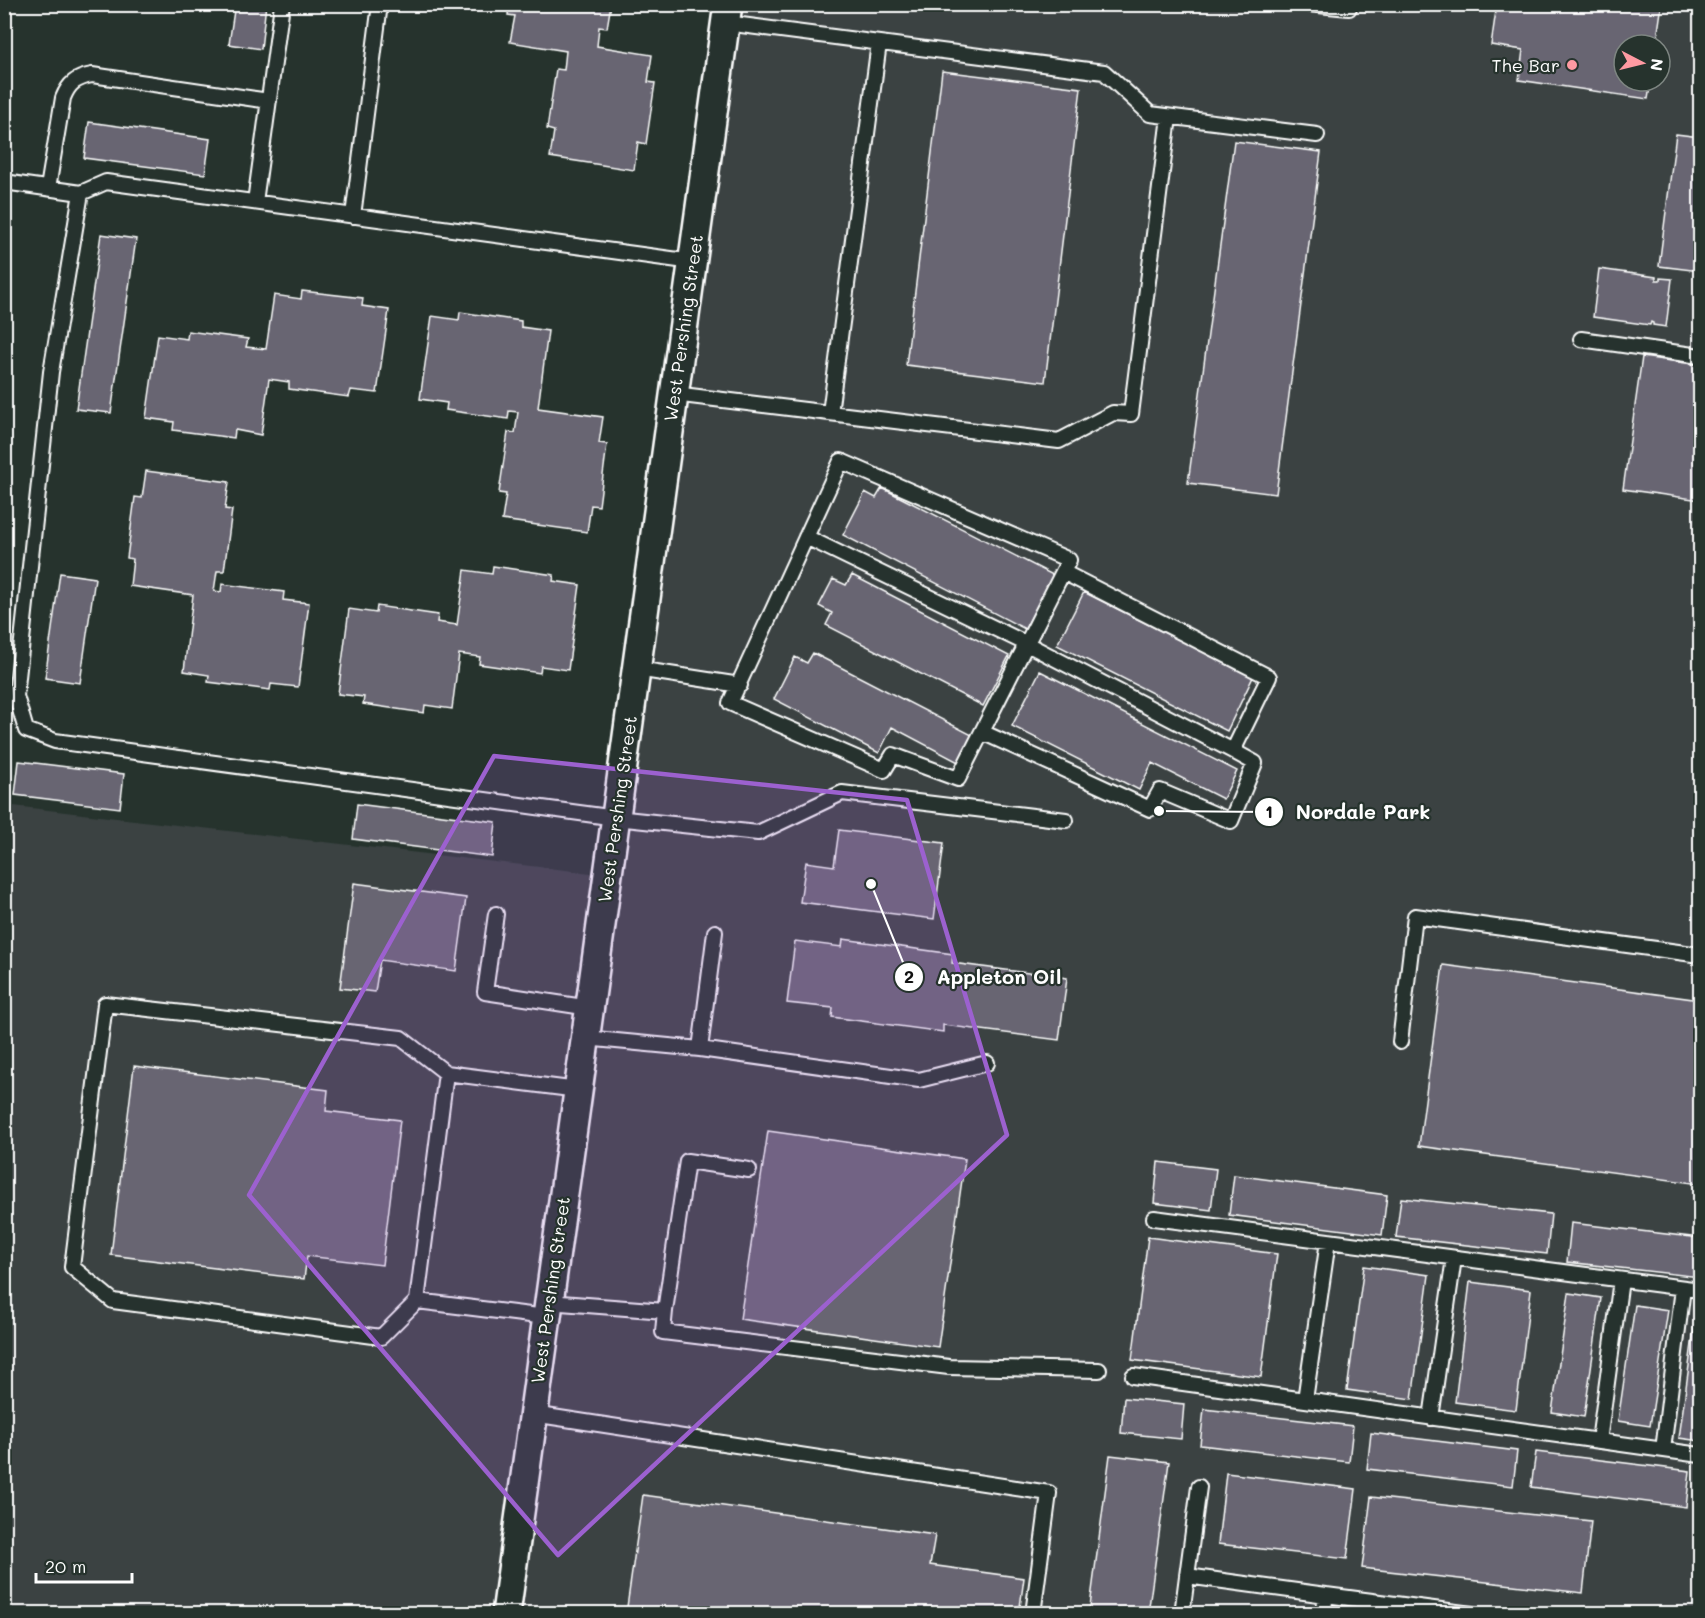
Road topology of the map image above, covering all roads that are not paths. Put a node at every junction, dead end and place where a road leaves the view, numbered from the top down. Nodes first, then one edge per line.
1 (282, 4) edge
2 (380, 4) edge
3 (1308, 4) edge
4 (1349, 4) edge
5 (727, 14) edge
6 (879, 43) junction
7 (269, 100) junction
8 (1169, 117) junction
9 (1317, 135) dead end
10 (4, 182) edge
11 (48, 188) junction
12 (81, 193) junction
13 (255, 202) junction
14 (353, 216) junction
15 (693, 262) junction
16 (1581, 339) dead end
17 (1701, 356) edge
18 (674, 394) junction
19 (830, 413) junction
20 (806, 537) junction
21 (1063, 572) junction
22 (1027, 644) junction
23 (637, 669) junction
24 (740, 685) junction
25 (982, 732) junction
26 (1233, 751) junction
27 (616, 818) junction
28 (1066, 820) dead end
29 (496, 914) dead end
30 (716, 932) dead end
31 (1701, 955) edge
32 (590, 1008) junction
33 (585, 1038) junction
34 (1400, 1042) dead end
35 (700, 1049) junction
36 (987, 1063) dead end
37 (446, 1073) junction
38 (578, 1090) junction
39 (749, 1170) dead end
40 (1155, 1218) dead end
41 (1328, 1241) junction
42 (1454, 1258) junction
43 (1621, 1280) junction
44 (1683, 1288) junction
45 (1701, 1290) edge
46 (417, 1301) junction
47 (547, 1309) junction
48 (665, 1311) junction
49 (1099, 1370) dead end
50 (1133, 1376) dead end
51 (1305, 1400) junction
52 (533, 1414) junction
53 (1431, 1418) junction
54 (1599, 1441) junction
55 (1663, 1450) junction
56 (1701, 1455) edge
57 (1199, 1487) dead end
58 (1187, 1576) junction
59 (1326, 1595) junction
60 (506, 1614) edge
61 (1033, 1614) edge
62 (1182, 1614) edge
63 (1323, 1614) edge
64 (1472, 1614) edge

1 - 7 lane
2 - 14 lane
3 - 4 lane
5 - 6 lane
5 - 15 street, West Pershing Street
6 - 8 lane
6 - 19 lane
7 - 11 lane
7 - 13 lane
8 - 9 lane
8 - 19 lane
10 - 11 lane
11 - 12 lane
12 - 13 lane
12 - 27 lane
13 - 14 lane
14 - 15 lane
15 - 18 street, West Pershing Street
16 - 17 lane
18 - 19 lane
18 - 23 street, West Pershing Street
20 - 21 lane
20 - 22 lane
20 - 24 lane
21 - 22 lane
21 - 26 lane
22 - 25 lane
22 - 26 lane
23 - 24 lane
23 - 27 street, West Pershing Street
24 - 25 lane
25 - 26 lane
27 - 28 lane
27 - 32 street, West Pershing Street
29 - 32 lane
30 - 35 lane
31 - 34 lane
32 - 33 street, West Pershing Street
33 - 35 lane
33 - 38 street, West Pershing Street
35 - 36 lane
37 - 38 lane
37 - 46 lane
37 - 46 lane
38 - 47 street, West Pershing Street
39 - 48 lane
40 - 41 lane
41 - 42 lane
41 - 51 lane
42 - 43 lane
42 - 53 lane
43 - 44 lane
43 - 54 lane
44 - 45 lane
44 - 55 lane
46 - 47 lane
47 - 48 lane
47 - 52 street, West Pershing Street
48 - 49 lane
50 - 51 lane
51 - 53 lane
52 - 60 street, West Pershing Street
52 - 61 lane
53 - 54 lane
54 - 55 lane
55 - 56 lane
57 - 58 lane
58 - 59 lane
58 - 62 lane
59 - 63 lane
59 - 64 lane

